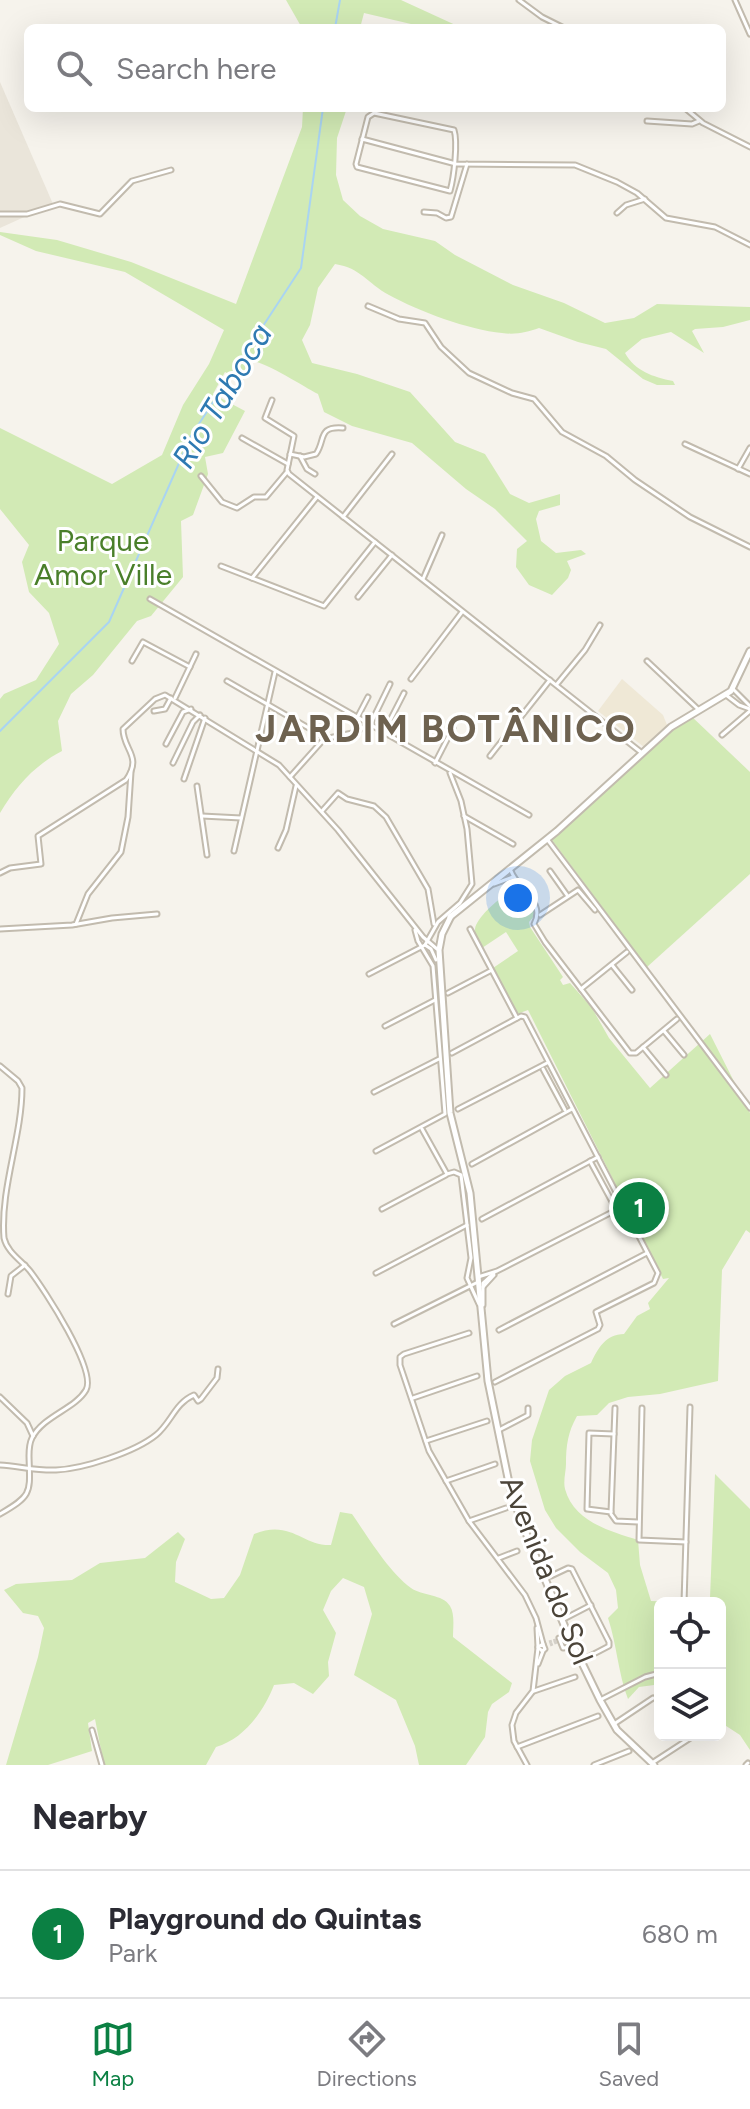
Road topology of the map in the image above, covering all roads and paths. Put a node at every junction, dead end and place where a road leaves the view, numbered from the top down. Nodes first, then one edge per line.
1 (519, 0) edge
2 (735, 0) edge
3 (556, 24) edge
4 (750, 34) edge
5 (690, 112) edge
6 (700, 120) junction
7 (647, 121) dead end
8 (362, 139) junction
9 (750, 147) edge
10 (456, 164) junction
11 (467, 164) junction
12 (171, 170) dead end
13 (645, 199) junction
14 (424, 212) dead end
15 (617, 213) dead end
16 (0, 214) edge
17 (750, 245) edge
18 (368, 306) dead end
19 (272, 400) dead end
20 (343, 428) dead end
21 (242, 438) dead end
22 (685, 444) dead end
23 (750, 448) edge
24 (290, 454) junction
25 (392, 454) dead end
26 (300, 456) junction
27 (288, 464) junction
28 (738, 469) junction
29 (287, 472) junction
30 (315, 474) dead end
31 (750, 474) edge
32 (201, 476) dead end
33 (318, 496) junction
34 (343, 517) junction
35 (442, 535) dead end
36 (375, 542) junction
37 (750, 547) edge
38 (392, 555) junction
39 (221, 566) dead end
40 (252, 578) junction
41 (423, 579) junction
42 (358, 597) dead end
43 (150, 599) dead end
44 (463, 610) junction
45 (600, 625) dead end
46 (750, 651) edge
47 (196, 654) dead end
48 (132, 661) dead end
49 (647, 661) dead end
50 (190, 667) junction
51 (275, 672) junction
52 (411, 679) dead end
53 (550, 679) junction
54 (227, 681) dead end
55 (390, 684) dead end
56 (557, 684) junction
57 (733, 688) junction
58 (404, 693) dead end
59 (726, 695) junction
60 (368, 697) dead end
61 (172, 698) junction
62 (268, 704) junction
63 (191, 709) junction
64 (750, 709) edge
65 (699, 710) junction
66 (154, 711) dead end
67 (200, 715) junction
68 (205, 718) junction
69 (357, 718) junction
70 (369, 725) junction
71 (453, 728) dead end
72 (384, 733) junction
73 (722, 735) dead end
74 (326, 738) junction
75 (166, 744) dead end
76 (257, 750) junction
77 (643, 753) junction
78 (490, 756) dead end
79 (173, 763) dead end
80 (435, 763) junction
81 (131, 771) junction
82 (450, 771) junction
83 (290, 777) junction
84 (184, 779) dead end
85 (297, 784) junction
86 (197, 786) dead end
87 (322, 811) junction
88 (529, 815) dead end
89 (202, 816) junction
90 (464, 816) junction
91 (241, 818) junction
92 (547, 839) junction
93 (513, 844) dead end
94 (278, 848) dead end
95 (234, 851) dead end
96 (207, 855) dead end
97 (510, 869) junction
98 (550, 871) dead end
99 (0, 873) edge
100 (513, 877) junction
101 (489, 885) junction
102 (567, 895) junction
103 (595, 910) dead end
104 (157, 914) dead end
105 (538, 916) junction
106 (76, 924) junction
107 (415, 927) junction
108 (434, 927) junction
109 (0, 929) edge
110 (470, 929) dead end
111 (423, 937) junction
112 (417, 940) junction
113 (426, 943) junction
114 (436, 947) junction
115 (627, 952) dead end
116 (612, 965) junction
117 (490, 971) junction
118 (369, 974) dead end
119 (439, 974) junction
120 (581, 989) junction
121 (632, 990) dead end
122 (448, 993) dead end
123 (435, 1000) junction
124 (517, 1018) junction
125 (677, 1019) dead end
126 (385, 1026) dead end
127 (664, 1031) junction
128 (643, 1047) junction
129 (452, 1053) dead end
130 (684, 1055) dead end
131 (440, 1058) junction
132 (548, 1062) junction
133 (0, 1066) edge
134 (543, 1069) dead end
135 (666, 1075) dead end
136 (561, 1085) junction
137 (554, 1089) junction
138 (374, 1092) dead end
139 (750, 1108) edge
140 (458, 1109) dead end
141 (572, 1109) junction
142 (565, 1110) dead end
143 (421, 1128) junction
144 (376, 1151) dead end
145 (598, 1157) junction
146 (590, 1161) junction
147 (472, 1164) dead end
148 (447, 1174) junction
149 (608, 1176) junction
150 (601, 1180) junction
151 (622, 1206) junction
152 (382, 1209) dead end
153 (616, 1209) junction
154 (482, 1219) dead end
155 (467, 1225) junction
156 (647, 1253) junction
157 (25, 1265) junction
158 (496, 1271) junction
159 (376, 1273) dead end
160 (481, 1281) junction
161 (470, 1285) junction
162 (8, 1294) dead end
163 (480, 1307) junction
164 (394, 1324) dead end
165 (499, 1330) dead end
166 (469, 1333) dead end
167 (218, 1369) dead end
168 (477, 1376) dead end
169 (495, 1382) dead end
170 (0, 1397) edge
171 (411, 1398) junction
172 (690, 1407) dead end
173 (528, 1408) dead end
174 (615, 1408) dead end
175 (642, 1408) dead end
176 (487, 1421) dead end
177 (497, 1430) junction
178 (614, 1434) junction
179 (33, 1436) junction
180 (425, 1441) junction
181 (495, 1464) dead end
182 (0, 1465) edge
183 (30, 1467) junction
184 (445, 1481) junction
185 (506, 1508) dead end
186 (611, 1512) junction
187 (0, 1514) edge
188 (469, 1521) junction
189 (638, 1522) junction
190 (686, 1542) junction
191 (517, 1551) dead end
192 (497, 1558) junction
193 (551, 1576) dead end
194 (684, 1597) edge
195 (591, 1605) junction
196 (562, 1620) junction
197 (571, 1640) junction
198 (586, 1658) dead end
199 (654, 1675) edge
200 (575, 1677) dead end
201 (533, 1691) junction
202 (653, 1698) dead end
203 (600, 1700) junction
204 (598, 1716) dead end
205 (614, 1724) junction
206 (92, 1730) dead end
207 (686, 1741) edge
208 (517, 1747) junction
209 (629, 1751) dead end
210 (653, 1764) edge
211 (102, 1765) edge
212 (527, 1765) edge
213 (594, 1765) edge

1 - 3 street
2 - 4 street
5 - 6 street
6 - 7 street
6 - 9 street
8 - 10 street
8 - 10 street
8 - 10 street
10 - 11 street
11 - 13 street
11 - 14 street
12 - 16 street
13 - 15 street
13 - 17 street
18 - 37 street
19 - 24 street
20 - 26 street
21 - 27 street
22 - 28 street
23 - 28 street
24 - 26 street
24 - 27 street
25 - 34 street
26 - 30 street
27 - 29 street
28 - 31 street
29 - 32 street
29 - 33 street
33 - 34 street
33 - 40 street
34 - 36 street
35 - 41 street
36 - 38 street
36 - 40 street
38 - 41 street
38 - 42 street
39 - 40 street
41 - 44 street
43 - 51 street
44 - 52 street
44 - 53 street
45 - 56 street
46 - 57 street
47 - 50 street
48 - 50 street
49 - 65 street
50 - 61 street
51 - 62 street
51 - 69 street
53 - 56 street
53 - 78 street
54 - 62 street
55 - 70 street
56 - 77 street
57 - 59 street
57 - 64 street
58 - 72 street
59 - 64 street
59 - 65 street
60 - 69 street
61 - 63 street
61 - 66 street
61 - 81 street
62 - 74 street
62 - 76 street
63 - 67 street
63 - 75 street
64 - 73 street
65 - 77 street
67 - 68 street
67 - 79 street
68 - 76 street
68 - 84 street
69 - 70 street
70 - 72 street
70 - 74 street
71 - 80 street
72 - 80 street
74 - 83 street
76 - 83 street
76 - 91 street
77 - 92 street
80 - 82 street
81 - 99 street
81 - 106 street
82 - 88 street
82 - 90 street
83 - 85 street
85 - 87 street
85 - 94 street
86 - 89 street
87 - 107 street
87 - 108 street
89 - 91 street
89 - 96 street
90 - 93 street
90 - 108 street
91 - 95 street
92 - 97 street
92 - 139 street
97 - 100 street
97 - 101 street
98 - 102 street
100 - 101 street
100 - 105 street
101 - 114 street
102 - 103 street
102 - 105 street
104 - 106 street
105 - 120 street
106 - 109 street
107 - 111 street
107 - 112 street
108 - 113 street
110 - 117 street
111 - 112 street
111 - 113 street
112 - 113 street
113 - 114 street
113 - 114 street
113 - 118 street
113 - 123 street
114 - 119 street
114 - 119 street
115 - 116 street
116 - 120 street
116 - 121 street
117 - 122 street
117 - 124 street
119 - 160 street, Avenida do Sol
120 - 128 street
123 - 126 street
123 - 131 street
124 - 129 street
124 - 132 street
125 - 127 street
127 - 128 street
127 - 130 street
128 - 135 street
131 - 138 street
131 - 143 street
132 - 136 street
132 - 140 street
133 - 157 street
134 - 137 street
136 - 137 street
136 - 141 street
137 - 142 street
141 - 145 street
141 - 147 street
143 - 144 street
143 - 148 street
145 - 146 street
145 - 149 street
146 - 150 street
146 - 154 street
148 - 152 street
148 - 155 street
149 - 150 street
149 - 151 street
150 - 153 street
151 - 153 street
151 - 156 street
153 - 158 street
155 - 159 street
155 - 161 street
156 - 165 street
156 - 169 street
157 - 162 street
157 - 179 street
158 - 160 street
158 - 160 street
160 - 161 street
160 - 163 street, Avenida do Sol
161 - 163 street
161 - 164 street
163 - 177 street, Avenida do Sol
166 - 171 street
167 - 183 street
168 - 171 street
170 - 179 street
171 - 180 street
172 - 190 street
173 - 177 street
174 - 178 street
175 - 189 street
176 - 180 street
177 - 196 street, Avenida do Sol
178 - 186 street
178 - 186 street
179 - 183 street
180 - 184 street
181 - 184 street
182 - 183 street
183 - 187 street
184 - 188 street
185 - 188 street
186 - 189 street
188 - 192 street
189 - 190 street
190 - 194 street
191 - 192 street
192 - 201 street
193 - 195 street
195 - 196 street
195 - 198 street
196 - 197 street, Avenida do Sol
197 - 197 street
197 - 203 street, Avenida do Sol
199 - 203 street
200 - 201 street
201 - 208 street
202 - 205 street
203 - 205 street, Avenida do Sol
204 - 208 street
205 - 210 street, Avenida do Sol
206 - 211 street
207 - 210 street
208 - 212 street
209 - 213 street

